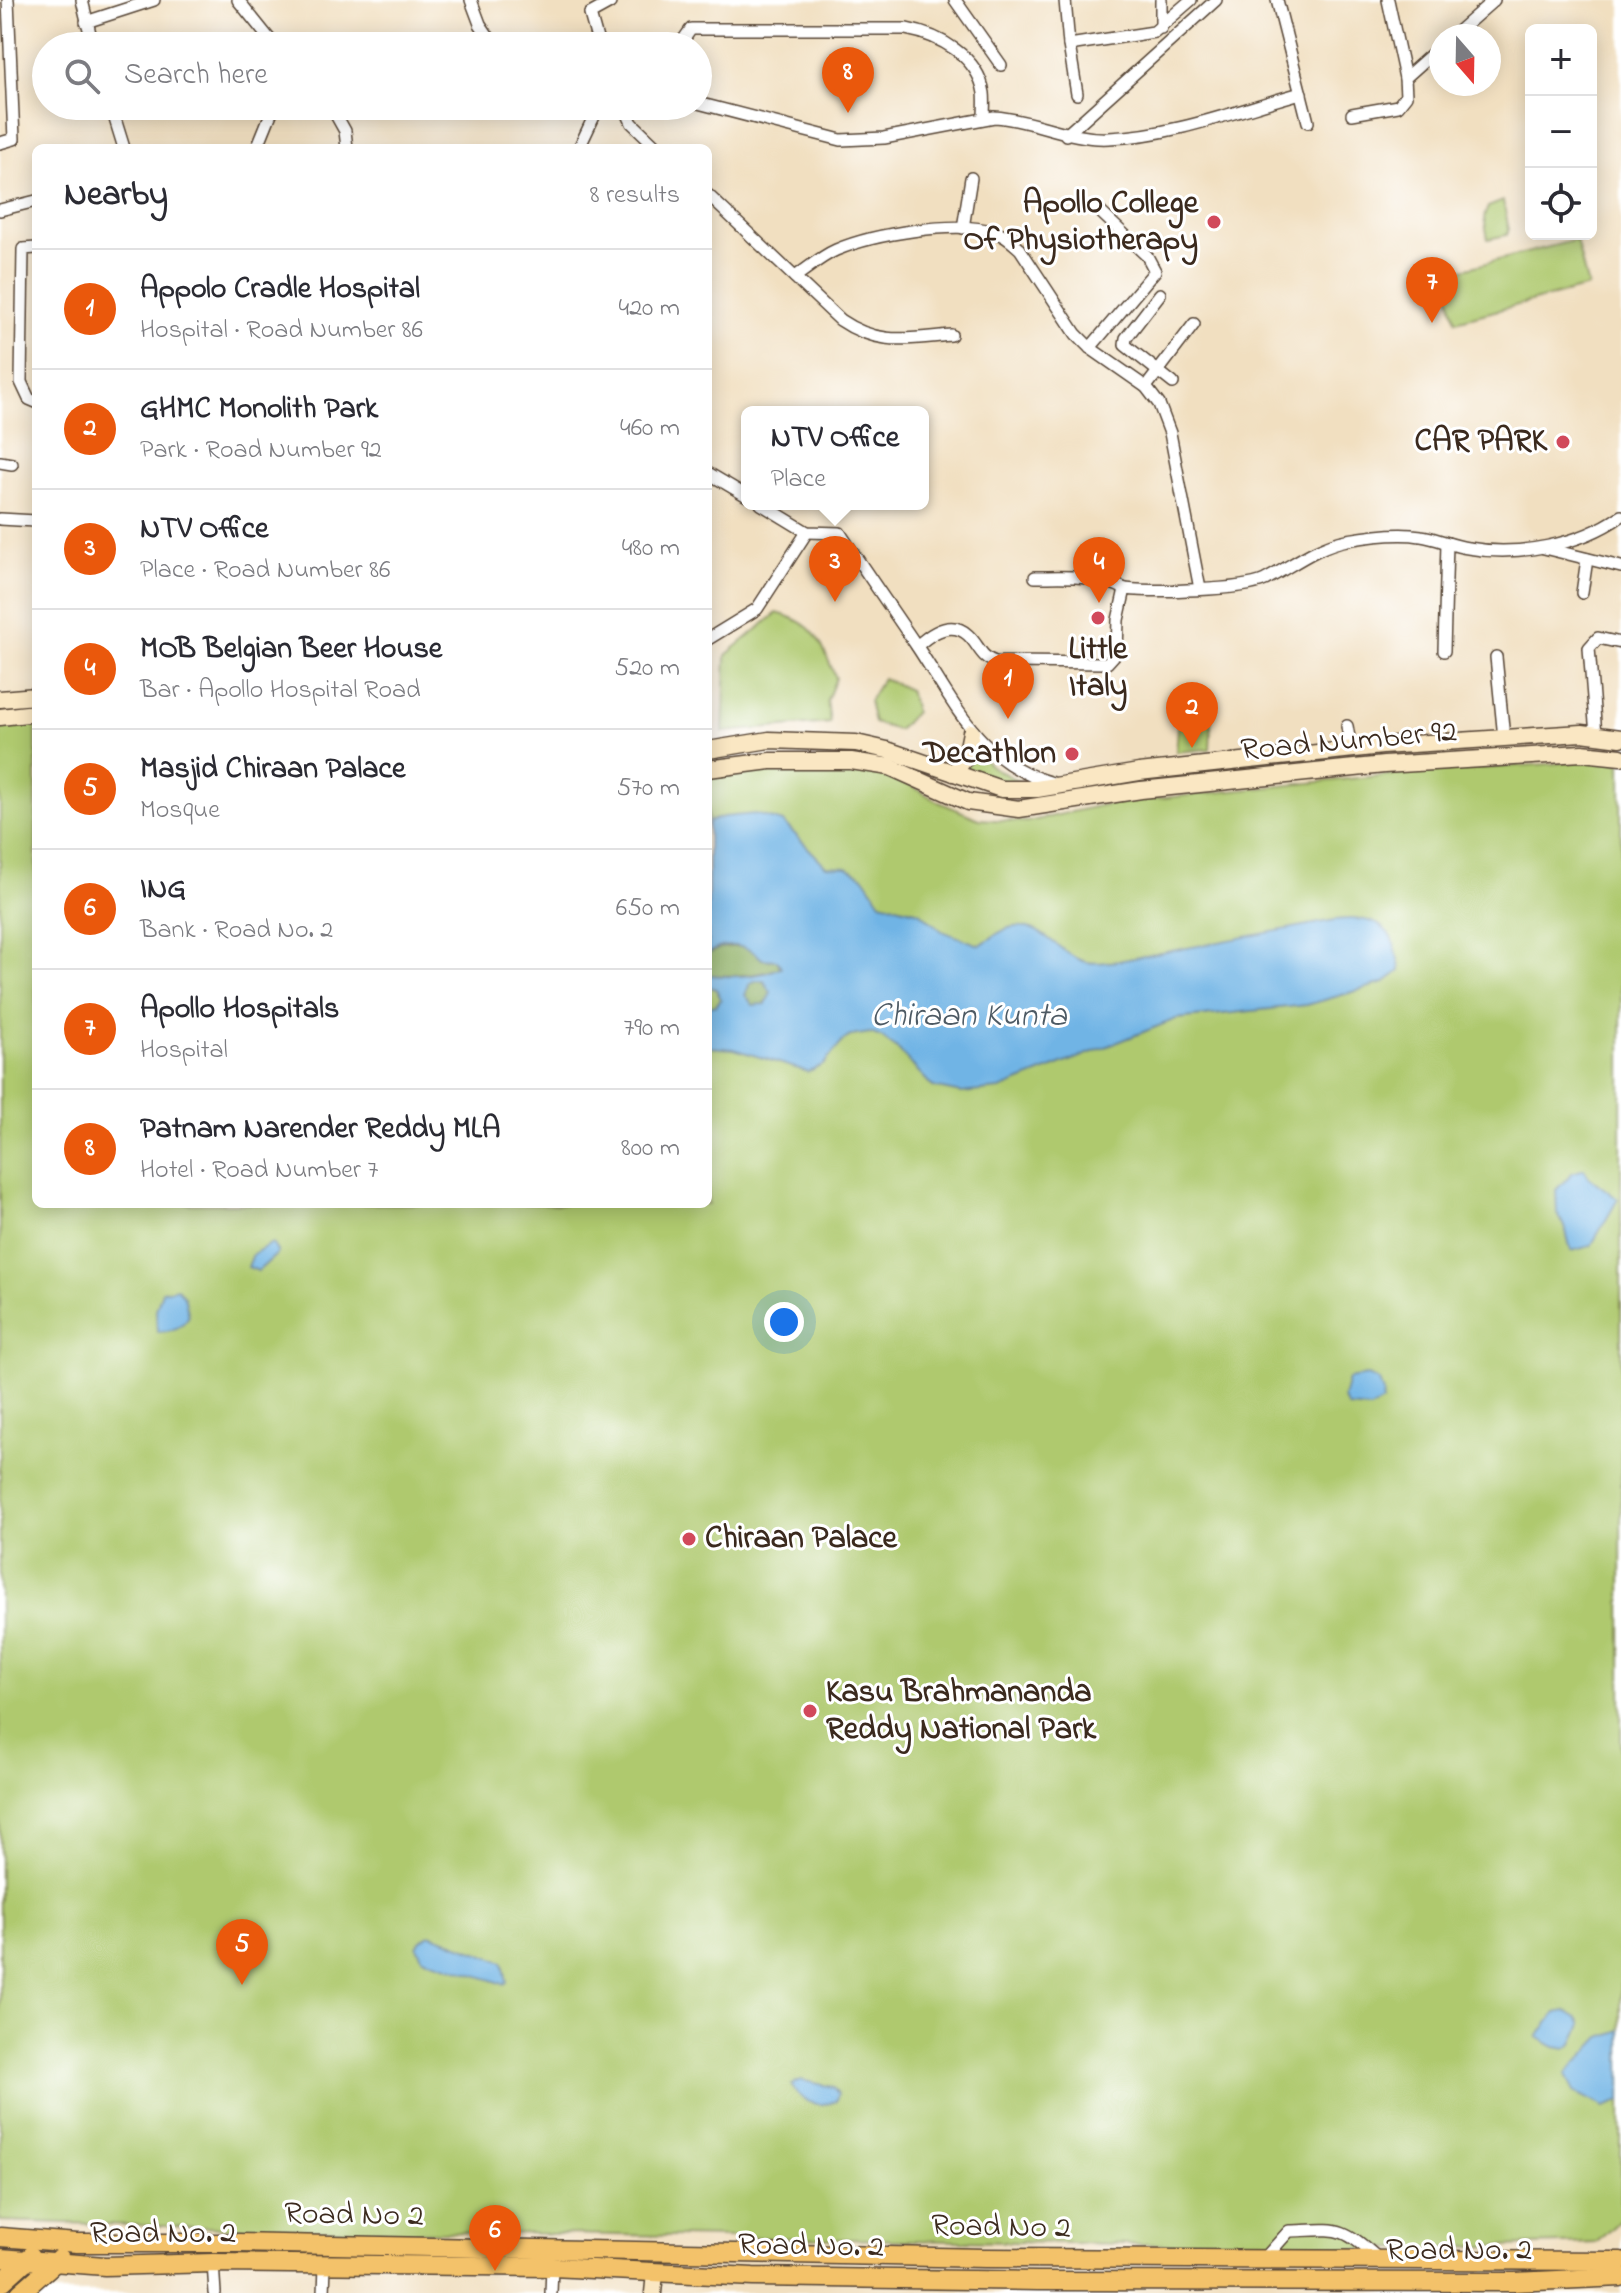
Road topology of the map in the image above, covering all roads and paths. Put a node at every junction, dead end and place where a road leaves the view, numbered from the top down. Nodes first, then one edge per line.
1 (8, 0) edge
2 (82, 0) edge
3 (154, 0) edge
4 (238, 0) edge
5 (471, 0) edge
6 (955, 0) edge
7 (1065, 0) edge
8 (1161, 0) edge
9 (1191, 0) edge
10 (1216, 0) edge
11 (1277, 0) edge
12 (1388, 0) edge
13 (1494, 0) edge
14 (610, 3) dead end
15 (86, 22) junction
16 (1467, 24) edge
17 (1161, 28) junction
18 (89, 32) edge
19 (264, 32) edge
20 (485, 32) edge
21 (595, 32) edge
22 (689, 32) edge
23 (1069, 45) junction
24 (1429, 57) edge
25 (1001, 65) dead end
26 (1405, 78) junction
27 (1301, 93) junction
28 (1077, 94) dead end
29 (712, 107) edge
30 (1352, 114) dead end
31 (984, 118) junction
32 (115, 120) edge
33 (268, 120) edge
34 (339, 120) edge
35 (592, 120) edge
36 (631, 120) edge
37 (1308, 122) dead end
38 (1066, 135) junction
39 (0, 143) edge
40 (123, 144) edge
41 (259, 144) edge
42 (347, 144) edge
43 (581, 144) edge
44 (654, 144) edge
45 (971, 178) dead end
46 (712, 199) edge
47 (32, 202) edge
48 (1094, 206) dead end
49 (0, 210) edge
50 (963, 228) junction
51 (32, 248) edge
52 (795, 277) junction
53 (1137, 292) junction
54 (21, 319) junction
55 (32, 319) edge
56 (1194, 324) dead end
57 (951, 335) dead end
58 (1090, 348) junction
59 (1158, 372) junction
60 (1173, 383) dead end
61 (1146, 387) junction
62 (32, 400) edge
63 (712, 475) edge
64 (741, 492) edge
65 (771, 510) edge
66 (1621, 516) edge
67 (0, 519) edge
68 (32, 521) edge
69 (807, 532) junction
70 (1447, 543) junction
71 (1539, 546) junction
72 (1587, 559) junction
73 (1621, 567) edge
74 (1035, 577) dead end
75 (1125, 589) junction
76 (1200, 589) junction
77 (1582, 593) dead end
78 (712, 637) edge
79 (1621, 643) edge
80 (917, 646) junction
81 (1444, 651) dead end
82 (1496, 657) dead end
83 (32, 696) edge
84 (0, 699) edge
85 (32, 713) edge
86 (0, 717) edge
87 (1347, 726) dead end
88 (971, 732) junction
89 (1596, 735) junction
90 (1504, 738) junction
91 (1621, 738) edge
92 (1376, 747) junction
93 (712, 749) edge
94 (1351, 749) junction
95 (1621, 757) edge
96 (1380, 765) junction
97 (712, 768) edge
98 (954, 773) junction
99 (1061, 785) junction
100 (0, 2237) edge
101 (48, 2241) junction
102 (77, 2243) junction
103 (1, 2258) edge
104 (28, 2259) junction
105 (1264, 2259) junction
106 (1621, 2261) edge
107 (1383, 2262) junction
108 (56, 2263) junction
109 (213, 2263) junction
110 (325, 2265) junction
111 (105, 2266) junction
112 (552, 2267) junction
113 (655, 2273) junction
114 (1621, 2277) edge
115 (0, 2284) edge
116 (753, 2285) edge
117 (814, 2285) edge
118 (893, 2286) edge
119 (27, 2287) edge
120 (983, 2287) edge
121 (1550, 2287) edge
122 (215, 2293) edge
123 (324, 2293) edge
124 (551, 2293) edge
125 (653, 2293) edge

1 - 39 street
2 - 15 street
3 - 15 street
4 - 19 street
5 - 20 street
6 - 25 street
7 - 23 street
8 - 17 street
9 - 17 street
10 - 38 street
11 - 27 street
12 - 26 street
13 - 16 street
14 - 21 street
15 - 18 street
17 - 23 street
22 - 31 street
23 - 28 street
24 - 26 street
26 - 30 street
27 - 37 street
27 - 38 street
29 - 31 street
31 - 38 street
32 - 40 street
33 - 41 street
34 - 42 street
35 - 43 street
36 - 44 street
45 - 50 street
46 - 52 street
47 - 49 street
48 - 53 street
50 - 52 street
50 - 58 street
51 - 54 street
52 - 57 street
53 - 58 street
53 - 59 street
54 - 55 street
54 - 62 street
56 - 59 street
58 - 61 street
59 - 60 street
59 - 61 street
61 - 76 street
63 - 64 street
65 - 69 street
66 - 71 street
67 - 68 street
69 - 78 street
69 - 80 street
70 - 71 street
70 - 76 street
70 - 81 street
71 - 72 street
72 - 73 street
72 - 77 street
74 - 75 street
75 - 76 street
75 - 80 street
79 - 89 street
80 - 88 street
82 - 90 street
83 - 84 main road
85 - 86 main road
87 - 94 street
88 - 98 main road
88 - 99 street
89 - 90 main road, Road Number 92
89 - 91 main road, Road Number 92
90 - 92 main road, Road Number 92
92 - 94 main road, Road Number 92
92 - 96 main road
93 - 98 main road, Road Number 92
94 - 99 main road, Road Number 92
95 - 96 main road, Road Number 92
96 - 97 main road, Road Number 92
98 - 99 main road, Road Number 92
100 - 101 main road
101 - 102 main road
101 - 104 main road
102 - 105 main road, Road No 2
102 - 108 main road
103 - 104 main road, Road No. 2
104 - 108 main road, Road No. 2
104 - 115 main road
105 - 107 main road, Road No 2
105 - 107 street
106 - 107 main road, Road No 2
108 - 111 main road, Road No. 2
108 - 119 main road
109 - 110 main road, Road No. 2
109 - 111 main road, Road No. 2
109 - 122 street
110 - 112 main road, Road No. 2
110 - 123 street
111 - 119 main road
112 - 113 main road, Road No. 2
112 - 124 street
113 - 116 main road, Road No. 2
113 - 125 main road
114 - 121 main road, Road No. 2
116 - 117 main road, Road No. 2
117 - 118 main road, Road No. 2
118 - 120 main road, Road No. 2
120 - 121 main road, Road No. 2

